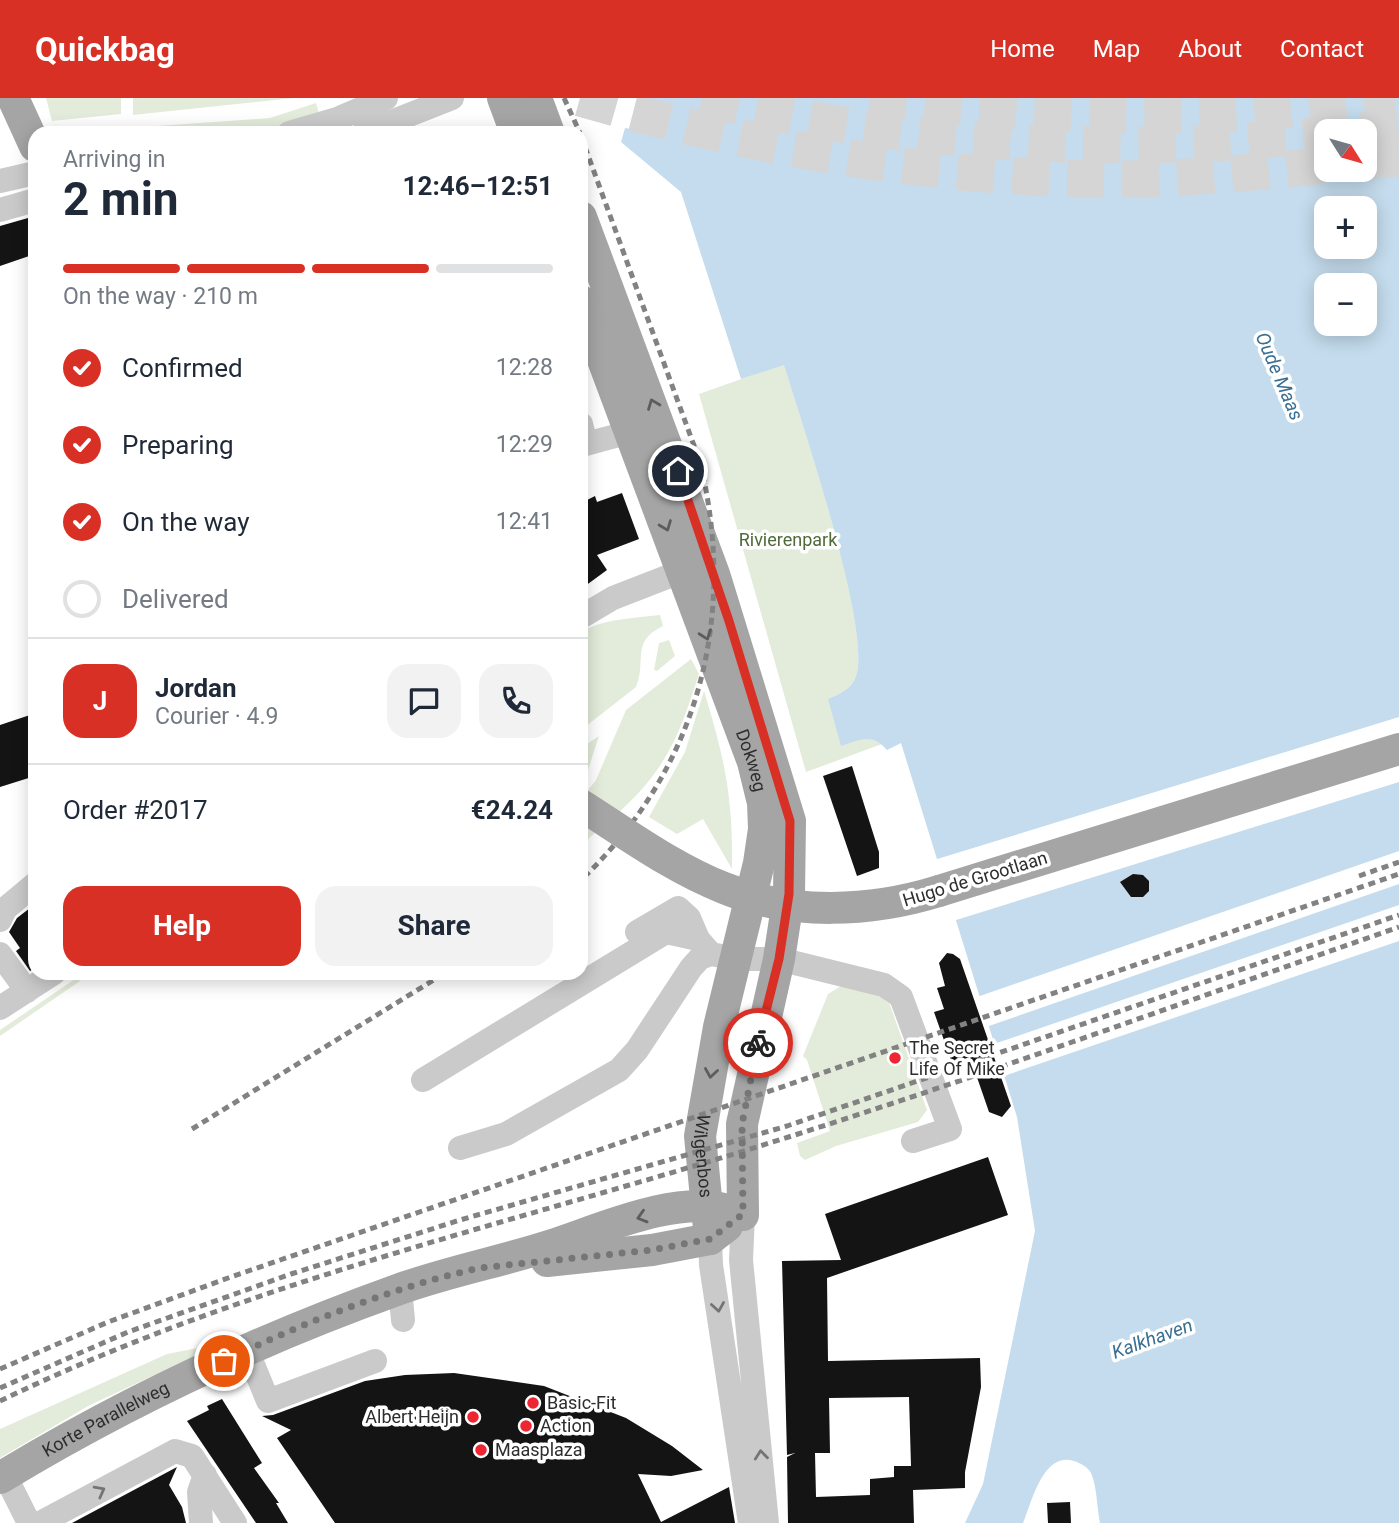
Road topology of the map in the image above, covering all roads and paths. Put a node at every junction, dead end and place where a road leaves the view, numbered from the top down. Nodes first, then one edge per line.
1 (386, 98) edge
2 (452, 98) edge
3 (503, 98) edge
4 (536, 98) edge
5 (313, 126) edge
6 (381, 126) edge
7 (513, 126) edge
8 (546, 126) edge
9 (28, 175) edge
10 (0, 181) edge
11 (28, 202) edge
12 (0, 210) edge
13 (588, 238) edge
14 (588, 320) edge
15 (630, 432) junction
16 (588, 443) edge
17 (696, 566) junction
18 (588, 613) edge
19 (1399, 749) edge
20 (588, 809) edge
21 (28, 890) edge
22 (0, 920) edge
23 (715, 951) junction
24 (0, 954) edge
25 (779, 959) junction
26 (588, 963) edge
27 (44, 980) edge
28 (588, 980) edge
29 (588, 980) edge
30 (27, 991) junction
31 (0, 1008) edge
32 (424, 1080) dead end
33 (913, 1141) dead end
34 (460, 1148) dead end
35 (709, 1205) junction
36 (743, 1214) junction
37 (710, 1239) junction
38 (479, 1268) junction
39 (400, 1289) junction
40 (403, 1320) dead end
41 (247, 1350) junction
42 (375, 1362) dead end
43 (205, 1475) junction
44 (8, 1484) edge
45 (29, 1523) edge
46 (40, 1523) edge
47 (201, 1523) edge
48 (235, 1523) edge
49 (750, 1523) edge
50 (767, 1523) edge

1 - 5 street
2 - 6 street
3 - 7 main road
4 - 8 main road
9 - 10 street
11 - 12 street
17 -> 13 main road
14 - 15 main road
15 - 16 street
15 -> 17 main road
17 - 18 street
17 -> 23 main road, Dokweg
17 - 25 main road, Dokweg
19 - 20 main road, Hugo de Grootlaan, bridge
21 - 22 street
23 - 25 street
23 - 26 street
23 - 28 street
23 - 34 street
23 -> 35 main road, Wilgenbos
24 - 30 street
25 - 33 street
25 - 36 main road, Wilgenbos
27 - 30 street
29 - 32 street
30 - 31 street
35 - 36 main road, Korte Parallelweg
35 - 37 main road, Wilgenbos
35 -> 38 main road, Korte Parallelweg
36 - 37 main road, Korte Parallelweg
50 -> 36 street, Wilgenbos
37 - 38 main road, Korte Parallelweg
37 -> 49 street, Wilgenbos
38 - 39 main road, Korte Parallelweg
39 - 40 street
39 - 41 main road, Korte Parallelweg
41 - 42 street
41 - 44 main road, Korte Parallelweg
46 -> 43 street
43 - 47 street
43 - 48 street
44 - 45 street

